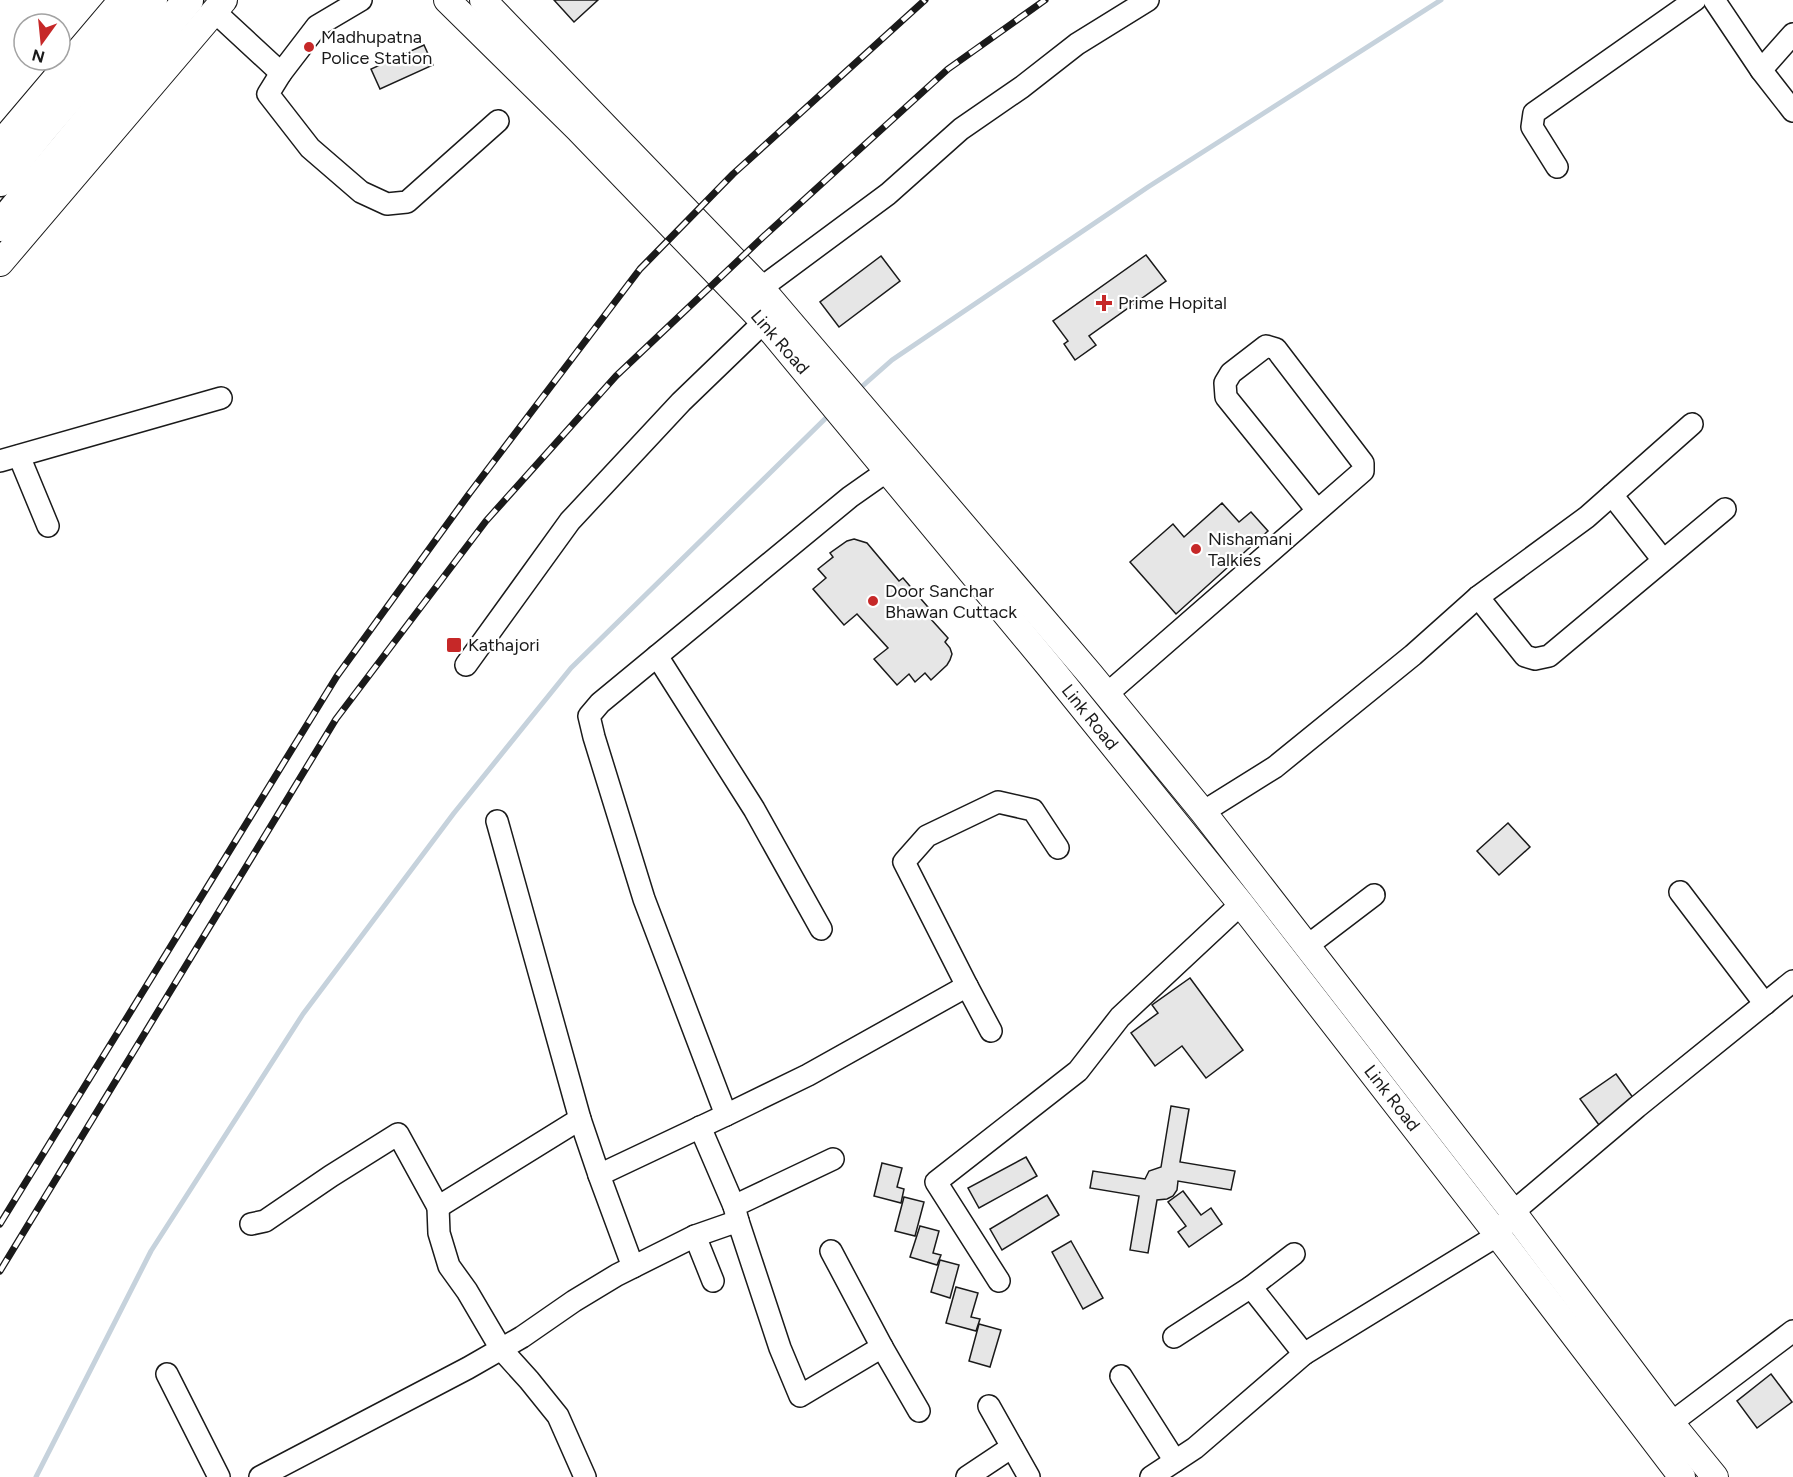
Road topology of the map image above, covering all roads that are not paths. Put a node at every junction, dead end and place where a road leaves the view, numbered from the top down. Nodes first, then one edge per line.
1 (122, 0) edge
2 (152, 0) edge
3 (361, 0) edge
4 (447, 0) edge
5 (483, 0) edge
6 (1148, 0) edge
7 (1695, 0) edge
8 (1714, 0) edge
9 (209, 4) edge
10 (1793, 34) edge
11 (1761, 70) junction
12 (281, 73) junction
13 (1793, 111) edge
14 (498, 122) dead end
15 (0, 144) edge
16 (1557, 167) dead end
17 (0, 181) edge
18 (0, 226) edge
19 (0, 263) edge
20 (761, 288) junction
21 (764, 322) junction
22 (832, 388) junction
23 (221, 398) dead end
24 (1692, 424) dead end
25 (867, 430) junction
26 (10, 459) edge
27 (887, 471) junction
28 (1612, 495) junction
29 (1725, 508) dead end
30 (1317, 510) junction
31 (48, 526) dead end
32 (1663, 560) junction
33 (1479, 597) junction
34 (657, 656) junction
35 (466, 665) dead end
36 (1107, 694) junction
37 (1203, 812) junction
38 (497, 821) dead end
39 (1058, 848) dead end
40 (1680, 892) dead end
41 (1374, 895) dead end
42 (1241, 904) junction
43 (821, 929) dead end
44 (1307, 946) junction
45 (1793, 981) edge
46 (967, 986) junction
47 (1765, 1004) junction
48 (991, 1031) dead end
49 (726, 1115) junction
50 (580, 1119) junction
51 (700, 1127) junction
52 (833, 1158) dead end
53 (599, 1175) junction
54 (438, 1207) junction
55 (1514, 1212) junction
56 (736, 1213) junction
57 (251, 1224) dead end
58 (1498, 1235) junction
59 (695, 1236) junction
60 (831, 1251) dead end
61 (1294, 1254) dead end
62 (633, 1267) junction
63 (712, 1281) dead end
64 (999, 1281) dead end
65 (1251, 1287) junction
66 (1793, 1331) edge
67 (1174, 1337) dead end
68 (882, 1347) junction
69 (501, 1349) junction
70 (1304, 1354) junction
71 (167, 1374) dead end
72 (1121, 1376) dead end
73 (989, 1406) dead end
74 (919, 1411) dead end
75 (1671, 1423) junction
76 (1012, 1447) junction
77 (1175, 1461) junction
78 (219, 1477) edge
79 (260, 1477) edge
80 (585, 1477) edge
81 (968, 1477) edge
82 (1029, 1477) edge
83 (1151, 1477) edge
84 (1682, 1477) edge
85 (1715, 1477) edge

1 - 15 main road
2 - 17 highway
3 - 12 street
4 - 21 main road, Link Road
5 - 20 main road, Link Road
6 - 20 street
7 - 16 street
8 - 11 street
9 - 12 street
9 - 18 highway
9 - 19 main road
10 - 11 street
11 - 13 street
12 - 14 street
20 - 22 main road, Link Road
21 - 22 main road, Link Road
21 - 35 street
22 - 25 main road, Link Road
23 - 26 street
24 - 28 street
25 - 27 main road, Link Road
25 - 36 main road, Link Road
26 - 31 street
27 - 34 street
27 - 42 main road, Link Road
28 - 32 street
28 - 33 street
29 - 32 street
30 - 30 street
30 - 36 street
32 - 33 street
33 - 37 street
34 - 43 street
34 - 49 street
36 - 37 main road, Link Road
37 - 44 main road, Link Road
38 - 50 street
39 - 46 street
40 - 47 street
41 - 44 street
42 - 58 main road, Link Road
42 - 64 street
44 - 55 main road, Link Road
45 - 47 street
46 - 48 street
46 - 49 street
47 - 55 street
49 - 51 street
50 - 53 street
50 - 54 street
51 - 53 street
51 - 56 street
52 - 56 street
53 - 62 street
54 - 57 street
54 - 69 street
55 - 58 street
55 - 75 main road, Link Road
56 - 59 street
56 - 68 street
58 - 70 street
58 - 84 main road, Link Road
59 - 62 street
59 - 63 street
60 - 68 street
61 - 65 street
62 - 69 street
65 - 67 street
65 - 70 street
66 - 75 street
68 - 74 street
69 - 79 street
69 - 80 street
70 - 77 street
71 - 78 street
72 - 77 street
73 - 76 street
75 - 85 main road, Link Road
76 - 81 street
76 - 82 street
77 - 83 street

